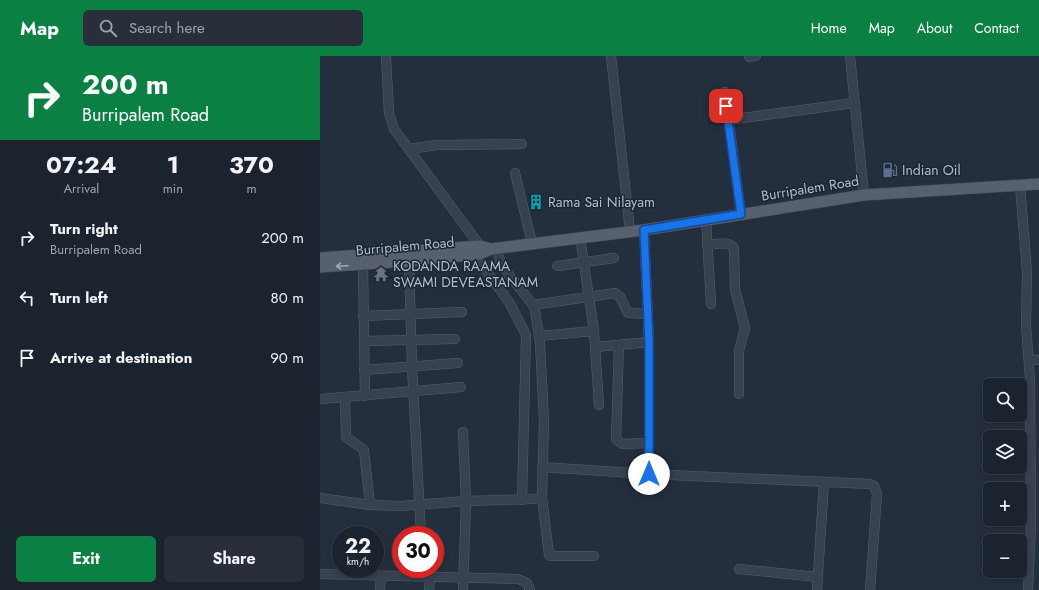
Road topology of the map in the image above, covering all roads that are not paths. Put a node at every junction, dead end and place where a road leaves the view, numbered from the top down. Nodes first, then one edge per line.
1 (386, 56) edge
2 (611, 56) edge
3 (850, 56) edge
4 (725, 92) dead end
5 (854, 103) junction
6 (728, 120) junction
7 (522, 144) dead end
8 (409, 150) junction
9 (515, 173) dead end
10 (1039, 184) edge
11 (1020, 185) junction
12 (864, 195) junction
13 (741, 214) junction
14 (644, 230) junction
15 (630, 231) junction
16 (707, 231) junction
17 (532, 243) junction
18 (494, 248) junction
19 (477, 250) junction
20 (582, 251) junction
21 (320, 258) edge
22 (614, 258) dead end
23 (409, 261) junction
24 (363, 265) junction
25 (557, 266) dead end
26 (320, 267) edge
27 (588, 296) junction
28 (711, 304) dead end
29 (533, 305) junction
30 (462, 312) dead end
31 (410, 314) junction
32 (648, 314) junction
33 (363, 316) junction
34 (594, 331) junction
35 (539, 336) junction
36 (456, 338) dead end
37 (411, 340) junction
38 (364, 341) junction
39 (649, 342) junction
40 (619, 345) junction
41 (596, 347) junction
42 (1029, 359) junction
43 (1039, 360) edge
44 (458, 363) dead end
45 (412, 366) junction
46 (364, 370) junction
47 (461, 387) dead end
48 (413, 390) junction
49 (738, 394) dead end
50 (365, 396) junction
51 (346, 397) junction
52 (320, 399) edge
53 (599, 405) dead end
54 (463, 432) dead end
55 (649, 443) junction
56 (542, 467) junction
57 (649, 474) junction
58 (824, 482) junction
59 (542, 497) junction
60 (320, 498) edge
61 (522, 500) junction
62 (466, 501) junction
63 (370, 505) junction
64 (419, 505) junction
65 (420, 526) edge
66 (1035, 526) edge
67 (594, 556) dead end
68 (739, 569) dead end
69 (320, 574) edge
70 (332, 574) edge
71 (444, 576) edge
72 (818, 577) junction
73 (381, 578) edge
74 (427, 578) edge
75 (463, 578) junction
76 (380, 590) edge
77 (429, 590) edge
78 (462, 590) edge
79 (530, 590) edge
80 (817, 590) edge
81 (870, 590) edge
82 (1028, 590) edge

1 - 8 street
2 - 15 street
3 - 5 street
4 - 6 street
5 - 6 street
5 - 12 street
6 - 13 street
7 - 8 street
8 - 19 street
9 - 17 street
10 - 11 main road, Burripalem Road
11 - 12 main road, Burripalem Road
11 - 42 street
12 - 13 main road, Burripalem Road
13 - 16 main road, Burripalem Road
14 - 15 main road, Burripalem Road
14 - 16 main road, Burripalem Road
14 - 32 street
15 - 20 main road, Burripalem Road
16 - 28 street
16 - 49 street
17 - 18 main road, Burripalem Road
17 - 20 main road, Burripalem Road
18 - 19 main road, Burripalem Road
18 - 29 street
19 - 21 main road, Burripalem Road
19 - 23 main road, Burripalem Road
19 - 61 street
20 - 22 street
20 - 25 street
20 - 27 street
23 - 24 main road, Burripalem Road
23 - 31 street
24 -> 26 main road, Burripalem Road
24 - 33 street
27 - 29 street
27 - 32 street
27 - 34 street
29 - 35 street
30 - 31 street
31 - 33 street
31 - 37 street
32 - 39 street
33 - 38 street
34 - 35 street
34 - 41 street
35 - 56 street
36 - 37 street
37 - 38 street
37 - 45 street
38 - 46 street
39 - 40 street
39 - 55 street
40 - 41 street
40 - 55 street
41 - 53 street
42 - 43 street
42 - 66 street
44 - 45 street
45 - 46 street
45 - 48 street
46 - 50 street
47 - 48 street
48 - 50 street
48 - 64 street
50 - 51 street
51 - 52 street
51 - 63 street
54 - 62 street
55 - 57 street
56 - 57 street
56 - 59 street
57 - 58 street
58 - 72 street
58 - 81 street
59 - 61 street
59 - 67 street
60 - 63 street
61 - 62 street
62 - 64 street
62 - 75 street
63 - 64 street
64 - 65 street
66 - 82 street
68 - 72 street
69 - 70 street
71 - 75 street
72 - 80 street
73 - 76 street
74 - 77 street
75 - 78 street
75 - 79 street

